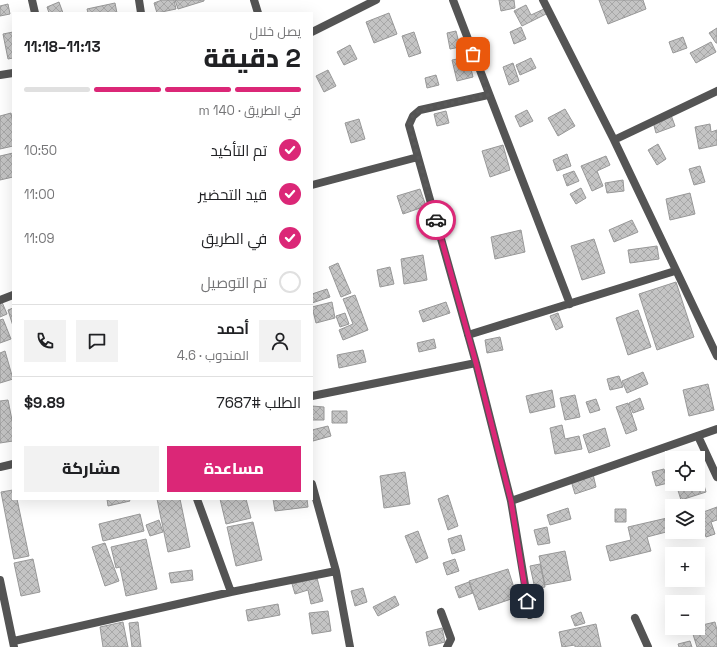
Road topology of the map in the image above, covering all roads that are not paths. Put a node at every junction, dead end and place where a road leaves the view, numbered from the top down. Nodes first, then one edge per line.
1 (32, 0) edge
2 (139, 0) edge
3 (254, 0) edge
4 (376, 0) edge
5 (453, 0) edge
6 (543, 0) edge
7 (35, 12) edge
8 (142, 12) edge
9 (258, 12) edge
10 (313, 32) edge
11 (12, 73) edge
12 (0, 75) edge
13 (717, 91) edge
14 (488, 95) junction
15 (614, 140) junction
16 (418, 157) junction
17 (313, 185) edge
18 (675, 271) junction
19 (12, 295) edge
20 (0, 300) edge
21 (570, 304) junction
22 (468, 335) junction
23 (717, 356) edge
24 (476, 363) junction
25 (313, 396) edge
26 (717, 429) edge
27 (698, 436) junction
28 (12, 464) edge
29 (0, 467) edge
30 (717, 478) edge
31 (313, 488) edge
32 (197, 500) edge
33 (511, 501) junction
34 (336, 571) junction
35 (0, 580) edge
36 (231, 592) junction
37 (441, 612) dead end
38 (530, 615) dead end
39 (635, 618) dead end
40 (14, 644) edge
41 (350, 647) edge
42 (448, 647) edge
43 (648, 647) edge

1 - 7 street
2 - 8 street
3 - 9 street
4 - 10 street
5 - 14 street
6 - 15 street
11 - 12 street
13 - 15 street
14 - 16 street
14 - 21 street
15 - 18 street
16 - 17 street
16 - 22 street
18 - 21 street
18 - 23 street
19 - 20 street
21 - 22 street
22 - 24 street
24 - 25 street
24 - 33 street
26 - 27 street
27 - 30 street
27 - 33 street
28 - 29 street
31 - 34 street
32 - 36 street
33 - 38 street
34 - 36 street
34 - 41 street
35 - 40 street
36 - 40 street
37 - 42 street
39 - 43 street

